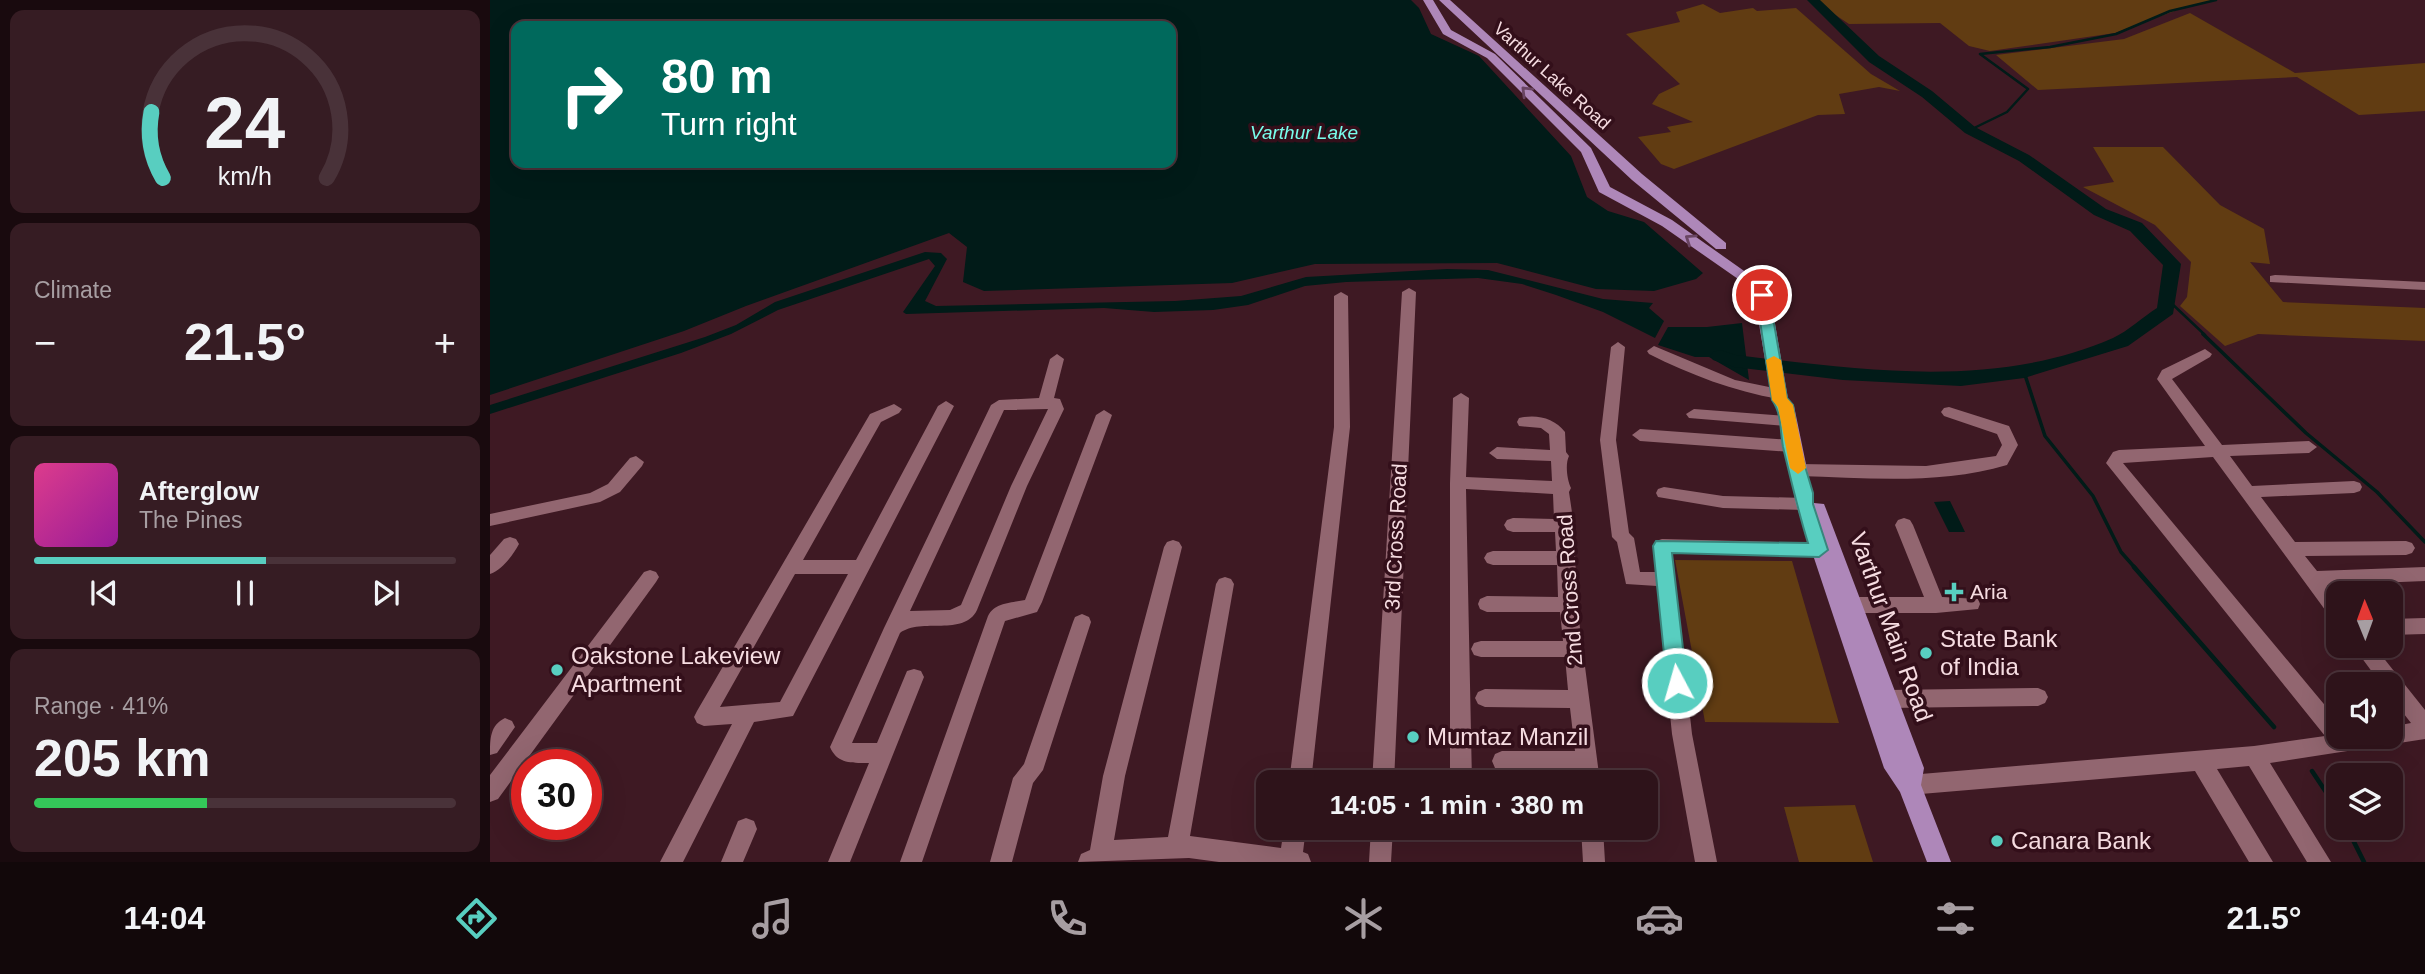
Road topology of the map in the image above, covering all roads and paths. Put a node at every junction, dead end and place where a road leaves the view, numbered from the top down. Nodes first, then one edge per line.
1 (1428, 0) edge
2 (1444, 0) edge
3 (2275, 279) dead end
4 (2425, 285) edge
5 (1764, 290) junction
6 (1409, 292) dead end
7 (1341, 296) dead end
8 (1618, 347) dead end
9 (1654, 351) dead end
10 (2206, 354) dead end
11 (1057, 359) dead end
12 (1783, 397) junction
13 (1461, 398) dead end
14 (1045, 404) junction
15 (946, 406) dead end
16 (894, 409) dead end
17 (1949, 412) dead end
18 (1694, 414) dead end
19 (1104, 415) dead end
20 (1525, 422) dead end
21 (1640, 435) dead end
22 (1791, 446) junction
23 (2308, 447) dead end
24 (2217, 451) junction
25 (1497, 453) dead end
26 (1561, 456) junction
27 (636, 462) dead end
28 (1799, 470) junction
29 (1458, 483) junction
30 (2354, 487) dead end
31 (1563, 488) junction
32 (2247, 492) junction
33 (1664, 493) dead end
34 (1805, 498) junction
35 (490, 520) edge
36 (1513, 525) dead end
37 (1565, 526) junction
38 (1904, 526) dead end
39 (510, 544) dead end
40 (1174, 547) dead end
41 (2406, 548) dead end
42 (1819, 550) junction
43 (2289, 550) junction
44 (1493, 558) dead end
45 (1564, 558) junction
46 (490, 567) edge
47 (789, 567) junction
48 (861, 567) junction
49 (2425, 574) edge
50 (650, 577) dead end
51 (2311, 578) junction
52 (1666, 579) junction
53 (1225, 584) dead end
54 (2326, 597) edge
55 (1488, 604) dead end
56 (1971, 604) dead end
57 (1568, 605) junction
58 (1854, 605) junction
59 (1936, 605) junction
60 (1082, 622) dead end
61 (2425, 626) edge
62 (2403, 627) edge
63 (893, 628) junction
64 (1481, 649) dead end
65 (1574, 649) junction
66 (2372, 658) edge
67 (914, 677) dead end
68 (2038, 697) dead end
69 (1485, 698) dead end
70 (1580, 699) junction
71 (1888, 699) junction
72 (748, 714) junction
73 (2326, 722) edge
74 (505, 727) dead end
75 (2425, 727) edge
76 (2403, 732) edge
77 (490, 746) edge
78 (2326, 746) edge
79 (881, 753) junction
80 (2254, 756) junction
81 (1502, 761) dead end
82 (2202, 761) junction
83 (1301, 770) edge
84 (1384, 770) edge
85 (1461, 770) edge
86 (1572, 770) edge
87 (1588, 770) edge
88 (1909, 785) junction
89 (490, 792) edge
90 (746, 829) dead end
91 (1295, 840) edge
92 (1381, 840) edge
93 (1593, 840) edge
94 (1184, 852) edge
95 (1095, 859) edge
96 (1296, 860) edge
97 (671, 862) edge
98 (732, 862) edge
99 (839, 862) edge
100 (911, 862) edge
101 (1001, 862) edge
102 (1380, 862) edge
103 (1594, 862) edge
104 (1706, 862) edge
105 (1939, 862) edge
106 (2262, 862) edge
107 (2320, 862) edge

5 -> 1 main road, Varthur Lake Road
2 - 5 main road, Varthur Lake Road
3 - 4 street
5 - 12 main road, Varthur Main Road
6 - 84 street, 3rd Cross Road
7 - 83 street
8 - 52 street
9 - 12 street
10 - 24 street
11 - 14 street
12 - 18 street
12 - 22 main road, Varthur Main Road
13 - 29 street
14 - 63 street
14 - 63 street
15 - 48 street
16 - 47 street
17 - 28 street
19 - 100 street
20 - 26 street, 2nd Cross Road
21 - 22 street
22 - 28 main road, Varthur Main Road
23 - 24 street
24 - 32 street
24 - 73 street
25 - 26 street
26 - 31 street, 2nd Cross Road
27 - 35 street
28 - 34 main road, Varthur Main Road
29 - 31 street
29 - 85 street
30 - 32 street
31 - 37 street, 2nd Cross Road
32 - 43 street
33 - 34 street
34 - 42 main road, Varthur Main Road
34 - 58 main road, Varthur Main Road
36 - 37 street
37 - 45 street, 2nd Cross Road
38 - 59 street
39 - 46 street
40 - 95 street
41 - 43 street
42 - 52 street
42 - 88 main road, Varthur Main Road
43 - 51 street
44 - 45 street
45 - 57 street, 2nd Cross Road
47 - 48 street
47 - 72 street
48 - 72 street
49 - 51 street
50 - 89 street
51 - 54 street
52 - 104 street
53 - 94 street
55 - 57 street
56 - 59 street
57 - 65 street, 2nd Cross Road
58 - 59 street
58 - 71 main road, Varthur Main Road
60 - 101 street
61 - 62 street
63 - 79 street
64 - 65 street
65 - 70 street, 2nd Cross Road
66 - 75 street
67 - 79 street
68 - 71 street
69 - 70 street
70 - 87 street, 2nd Cross Road
71 - 88 main road, Varthur Main Road
72 - 97 street
74 - 77 street
75 - 76 street
78 - 80 street
79 - 99 street
80 - 82 street
80 - 107 street
81 - 86 street
82 - 88 street
82 - 106 street
88 - 105 main road, Varthur Main Road
90 - 98 street
91 - 96 street
92 - 102 street
93 - 103 street
94 - 95 street
94 - 96 street

